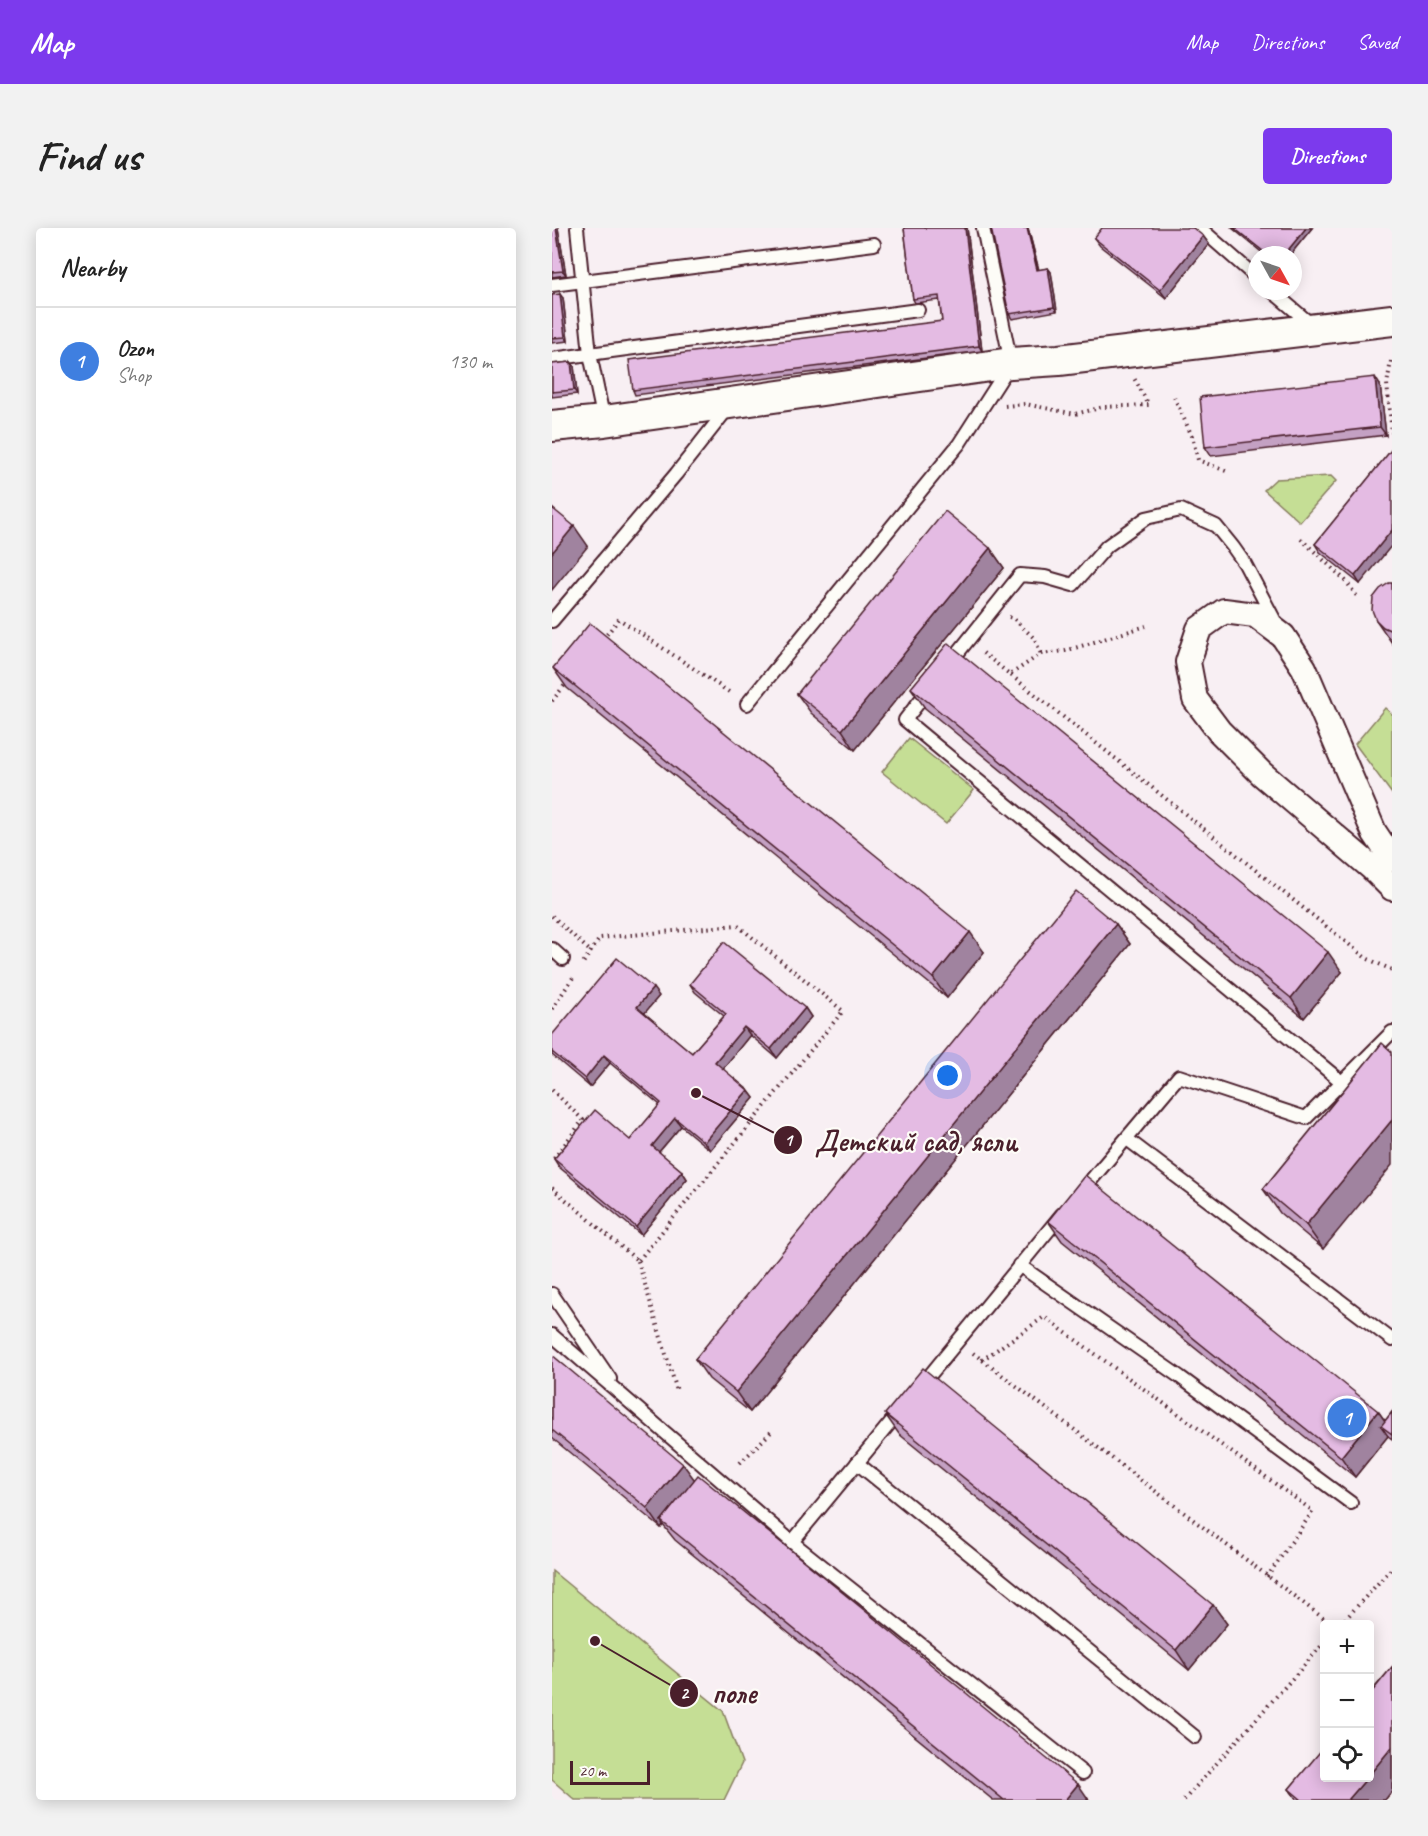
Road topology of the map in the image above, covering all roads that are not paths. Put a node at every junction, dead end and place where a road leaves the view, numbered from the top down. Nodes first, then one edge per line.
1 (577, 228) edge
2 (983, 228) edge
3 (1200, 228) edge
4 (874, 244) dead end
5 (1248, 270) edge
6 (583, 281) junction
7 (552, 285) edge
8 (1282, 300) edge
9 (918, 310) dead end
10 (1392, 320) edge
11 (1316, 329) junction
12 (590, 354) junction
13 (552, 359) edge
14 (1011, 363) junction
15 (732, 402) junction
16 (604, 421) junction
17 (552, 426) edge
18 (552, 621) edge
19 (1283, 636) junction
20 (747, 704) dead end
21 (1385, 856) edge
22 (1392, 888) edge
23 (552, 949) edge
24 (563, 959) dead end
25 (1392, 1032) edge
26 (1342, 1083) junction
27 (1127, 1138) junction
28 (1019, 1264) junction
29 (552, 1294) edge
30 (552, 1335) edge
31 (1392, 1340) edge
32 (619, 1393) junction
33 (857, 1463) junction
34 (1351, 1503) dead end
35 (792, 1542) junction
36 (1195, 1737) dead end
37 (1083, 1773) dead end

1 - 6 lane
2 - 14 lane
3 - 5 lane
4 - 6 lane
6 - 7 lane
6 - 12 lane
8 - 11 lane
9 - 12 lane
10 - 11 street
11 - 14 street
12 - 13 lane
12 - 16 lane
14 - 15 street
14 - 20 lane
15 - 16 street
15 - 18 lane
16 - 17 street
19 - 21 street
19 - 21 street
19 - 26 lane
21 - 22 street
23 - 24 lane
25 - 26 lane
26 - 27 lane
27 - 28 lane
27 - 31 lane
28 - 33 lane
28 - 34 lane
29 - 32 lane
30 - 32 lane
32 - 35 lane
33 - 35 lane
33 - 36 lane
35 - 37 lane

